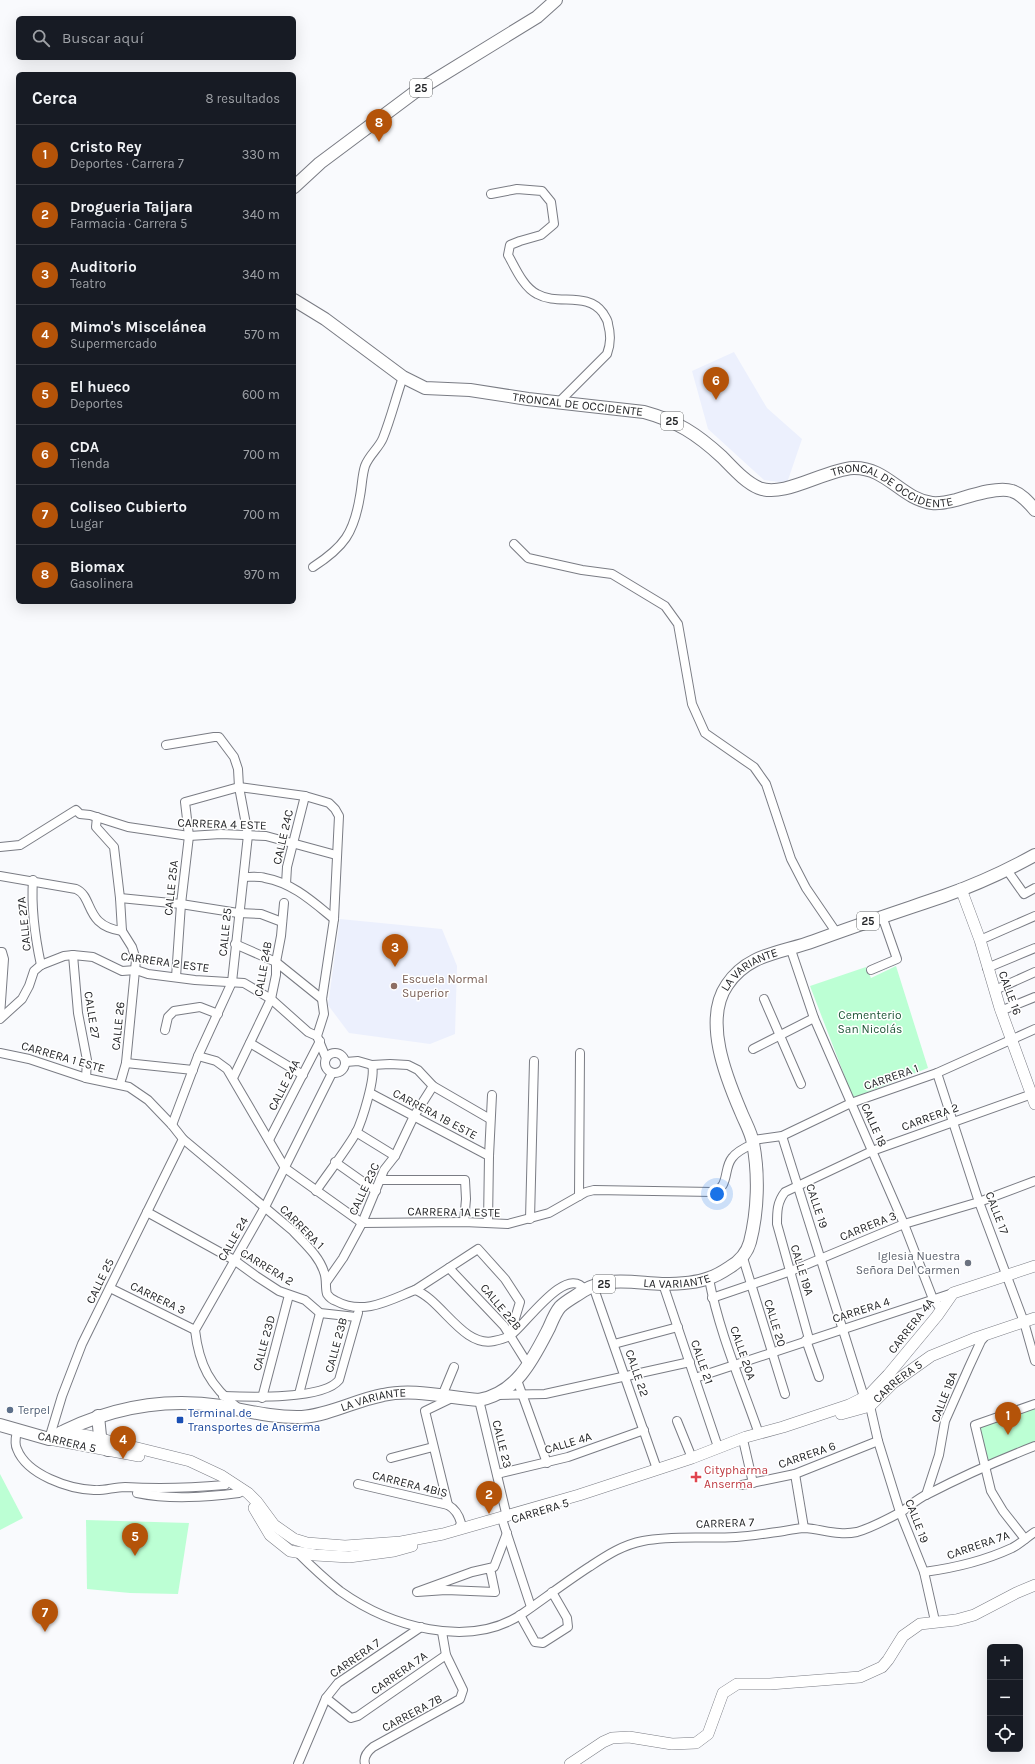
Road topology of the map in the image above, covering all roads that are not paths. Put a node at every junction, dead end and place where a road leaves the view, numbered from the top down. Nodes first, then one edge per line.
1 (556, 0) edge
2 (296, 185) edge
3 (491, 194) dead end
4 (296, 301) edge
5 (403, 377) junction
6 (559, 402) junction
7 (1035, 510) edge
8 (514, 544) dead end
9 (313, 566) dead end
10 (166, 745) dead end
11 (239, 787) junction
12 (305, 796) junction
13 (98, 817) junction
14 (248, 835) junction
15 (189, 836) junction
16 (293, 843) junction
17 (0, 847) edge
18 (336, 855) junction
19 (1035, 855) edge
20 (1007, 870) junction
21 (0, 876) edge
22 (244, 877) junction
23 (33, 880) junction
24 (286, 884) junction
25 (1035, 888) edge
26 (961, 889) junction
27 (120, 898) junction
28 (284, 903) dead end
29 (181, 904) junction
30 (238, 913) junction
31 (882, 916) junction
32 (1035, 916) edge
33 (334, 918) junction
34 (282, 922) junction
35 (122, 931) junction
36 (836, 932) junction
37 (980, 940) junction
38 (235, 944) junction
39 (790, 948) junction
40 (1035, 948) edge
41 (1, 952) edge
42 (73, 955) junction
43 (276, 962) junction
44 (41, 965) junction
45 (987, 968) junction
46 (136, 970) junction
47 (871, 970) dead end
48 (1035, 972) edge
49 (176, 977) junction
50 (232, 982) junction
51 (995, 990) junction
52 (1035, 997) edge
53 (271, 999) junction
54 (322, 1000) junction
55 (764, 1000) dead end
56 (1003, 1010) junction
57 (218, 1014) junction
58 (0, 1017) edge
59 (814, 1018) junction
60 (1035, 1029) edge
61 (165, 1030) dead end
62 (780, 1035) junction
63 (318, 1038) junction
64 (1012, 1039) junction
65 (250, 1043) junction
66 (753, 1049) dead end
67 (0, 1053) edge
68 (580, 1053) dead end
69 (198, 1056) junction
70 (326, 1058) junction
71 (534, 1061) dead end
72 (346, 1062) junction
73 (126, 1063) junction
74 (372, 1065) junction
75 (193, 1070) junction
76 (332, 1073) junction
77 (937, 1073) junction
78 (303, 1076) junction
79 (86, 1078) junction
80 (233, 1078) junction
81 (120, 1084) junction
82 (801, 1084) dead end
83 (432, 1086) junction
84 (370, 1093) junction
85 (492, 1094) dead end
86 (1034, 1097) edge
87 (851, 1103) junction
88 (414, 1116) junction
89 (490, 1119) junction
90 (954, 1122) junction
91 (172, 1125) junction
92 (356, 1132) junction
93 (782, 1136) junction
94 (183, 1139) junction
95 (269, 1140) junction
96 (753, 1142) junction
97 (872, 1151) junction
98 (395, 1156) junction
99 (489, 1156) junction
100 (335, 1162) junction
101 (285, 1168) junction
102 (380, 1180) junction
103 (1035, 1181) edge
104 (798, 1186) junction
105 (316, 1191) junction
106 (376, 1191) junction
107 (579, 1196) junction
108 (979, 1202) junction
109 (777, 1206) joint
110 (265, 1207) junction
111 (147, 1212) junction
112 (530, 1219) junction
113 (464, 1222) junction
114 (362, 1223) junction
115 (488, 1223) junction
116 (904, 1224) junction
117 (743, 1258) junction
118 (822, 1258) junction
119 (234, 1260) junction
120 (1035, 1266) edge
121 (449, 1268) junction
122 (791, 1271) junction
123 (1007, 1275) junction
124 (709, 1278) junction
125 (326, 1281) junction
126 (663, 1284) junction
127 (750, 1285) junction
128 (110, 1288) junction
129 (589, 1288) junction
130 (415, 1290) junction
131 (953, 1293) junction
132 (289, 1295) junction
133 (712, 1298) junction
134 (933, 1299) junction
135 (941, 1309) junction
136 (358, 1312) junction
137 (320, 1313) junction
138 (1035, 1318) edge
139 (1024, 1322) junction
140 (678, 1327) junction
141 (195, 1330) junction
142 (843, 1330) junction
143 (510, 1335) junction
144 (986, 1335) junction
145 (808, 1340) junction
146 (614, 1344) junction
147 (771, 1352) junction
148 (1035, 1361) edge
149 (690, 1362) junction
150 (733, 1365) junction
151 (529, 1366) junction
152 (454, 1367) dead end
153 (888, 1375) joint
154 (625, 1376) junction
155 (818, 1377) dead end
156 (695, 1378) junction
157 (517, 1380) junction
158 (299, 1394) junction
159 (522, 1394) junction
160 (785, 1394) dead end
161 (496, 1395) junction
162 (223, 1396) junction
163 (447, 1397) junction
164 (262, 1398) junction
165 (479, 1400) junction
166 (867, 1402) junction
167 (1035, 1404) edge
168 (240, 1410) junction
169 (98, 1416) junction
170 (678, 1421) dead end
171 (0, 1425) edge
172 (644, 1430) junction
173 (17, 1431) junction
174 (61, 1432) junction
175 (759, 1434) junction
176 (49, 1439) junction
177 (101, 1440) junction
178 (878, 1441) junction
179 (744, 1444) junction
180 (1035, 1446) edge
181 (433, 1447) junction
182 (718, 1447) junction
183 (108, 1450) junction
184 (391, 1458) dead end
185 (692, 1458) junction
186 (547, 1463) junction
187 (985, 1467) junction
188 (657, 1469) junction
189 (497, 1474) junction
190 (795, 1474) junction
191 (753, 1483) junction
192 (358, 1484) dead end
193 (225, 1485) junction
194 (742, 1485) dead end
195 (113, 1487) junction
196 (239, 1493) junction
197 (926, 1494) junction
198 (451, 1507) junction
199 (900, 1512) junction
200 (505, 1519) junction
201 (804, 1528) junction
202 (458, 1530) junction
203 (1035, 1532) edge
204 (507, 1533) junction
205 (1025, 1539) junction
206 (298, 1553) junction
207 (490, 1568) junction
208 (924, 1572) junction
209 (1035, 1585) edge
210 (552, 1592) junction
211 (531, 1607) junction
212 (520, 1615) junction
213 (935, 1621) junction
214 (421, 1628) junction
215 (442, 1632) junction
216 (446, 1654) junction
217 (326, 1698) junction
218 (298, 1764) edge
219 (365, 1764) edge
220 (570, 1764) edge

1 - 2 main road, 25
3 - 6 street
4 - 5 main road, TRONCAL DE OCCIDENTE / 25
5 - 6 main road, TRONCAL DE OCCIDENTE / 25
5 - 9 street
6 - 7 main road, TRONCAL DE OCCIDENTE / 25
8 - 36 street
10 - 11 street, CALLE 25
11 - 12 street
11 - 14 street, CALLE 25
11 - 15 street, CALLE 25A
12 - 16 street, CALLE 24C
12 - 18 street, CALLE 24A
13 - 15 street, CARRERA 4 ESTE
13 - 17 street, CARRERA 4 ESTE
13 - 27 street
14 - 15 street, CARRERA 4 ESTE
14 - 16 street, CARRERA 4 ESTE
14 - 22 street, CALLE 25
15 - 29 street, CALLE 25A
16 - 18 street, CARRERA 4 ESTE
16 - 24 street, CALLE 24C
18 - 33 street, CALLE 24A
19 - 20 main road, LA VARIANTE / 25
20 - 25 street
20 - 26 main road, LA VARIANTE / 25
21 - 23 street
22 - 24 street
22 - 30 street, CALLE 25
23 - 35 street
23 - 44 street, CALLE 27A
24 - 33 street
26 - 31 main road, LA VARIANTE / 25
26 - 37 street, CALLE 16
27 - 29 street
27 - 35 street
28 - 34 street, CALLE 24B
29 - 30 street
29 - 49 street, CALLE 25A
30 - 34 street
30 - 38 street, CALLE 25
31 - 36 main road, LA VARIANTE / 25
31 - 47 street
32 - 37 street
33 - 54 street, CALLE 24A
34 - 43 street, CALLE 24B
35 - 46 street
36 - 39 main road, LA VARIANTE / 25
37 - 45 street, CALLE 16
38 - 43 street
38 - 50 street, CALLE 25
39 - 59 street, CALLE 18
39 - 96 main road, LA VARIANTE / 25
40 - 45 street
41 - 58 street
42 - 44 street, CARRERA 2 ESTE
42 - 46 street, CARRERA 2 ESTE
42 - 79 street, CALLE 27
43 - 53 street, CALLE 24B
43 - 54 street
44 - 58 street
45 - 51 street, CALLE 16
46 - 49 street, CARRERA 2 ESTE
46 - 73 street, CALLE 26
48 - 51 street
49 - 50 street, CARRERA 2 ESTE
50 - 53 street, CARRERA 2 ESTE
50 - 57 street, CALLE 25
51 - 56 street, CALLE 16
52 - 56 street
53 - 63 street, CARRERA 2 ESTE
53 - 65 street, CALLE 24B
54 - 63 street, CALLE 24A
55 - 62 street
56 - 64 street, CALLE 16
57 - 61 street
57 - 69 street, CALLE 25
59 - 62 street
59 - 87 street, CALLE 18
60 - 64 street, CARRERA 1
62 - 66 street
62 - 82 street
63 - 70 street
63 - 78 street, CALLE 24A
64 - 77 street, CARRERA 1
64 - 86 street, CALLE 16
65 - 78 street
65 - 80 street, CALLE 24B
67 - 79 street, CARRERA 1 ESTE
68 - 107 street
69 - 75 street, CALLE 25
69 - 80 street
70 - 72 street
70 - 76 street
71 - 112 street
72 - 74 street
72 - 76 street
73 - 75 street
73 - 81 street, CALLE 26
74 - 83 street
74 - 84 street
75 - 91 street, CALLE 25
76 - 101 street, CALLE 24
77 - 87 street, CARRERA 1
77 - 90 street, CALLE 17
78 - 95 street, CALLE 24A
79 - 81 street, CARRERA 1 ESTE
80 - 95 street
81 - 91 street, CARRERA 1
83 - 88 street, CALLE 23C
83 - 89 street
84 - 88 street, CARRERA 1B ESTE
84 - 92 street
85 - 89 street
86 - 90 street, CARRERA 2
87 - 93 street, CARRERA 1
87 - 97 street, CALLE 18
88 - 98 street, CALLE 23C
88 - 99 street, CARRERA 1B ESTE
89 - 99 street
90 - 97 street, CARRERA 2
90 - 108 street, CALLE 17
91 - 94 street, CARRERA 1
92 - 98 street
92 - 100 street
93 - 96 street, CARRERA 1
93 - 104 street, CALLE 19
94 - 110 street, CARRERA 1
94 - 111 street, CALLE 25
95 - 101 street
96 - 107 street, CARRERA 1A ESTE
96 - 117 main road, LA VARIANTE / 25
97 - 104 street, CARRERA 2
97 - 116 street, CALLE 18
98 - 102 street, CALLE 23C
99 - 115 street
100 - 105 street
100 - 106 street
101 - 105 street
101 - 110 street, CALLE 24
102 - 106 street, CALLE 23C
102 - 113 street
103 - 108 street, CARRERA 3
104 - 109 street, CARRERA 2
104 - 118 street, CALLE 19
105 - 114 street
106 - 114 street, CALLE 23C
107 - 112 street, CARRERA 1A ESTE
108 - 116 street, CARRERA 3
108 - 123 street, CALLE 17
109 - 122 street, CALLE 19A
110 - 119 street, CALLE 24
110 - 125 street, CARRERA 1
111 - 119 street, CARRERA 2
111 - 128 street, CALLE 25
112 - 115 street, CARRERA 1A ESTE
113 - 114 street, CARRERA 1A ESTE
113 - 115 street, CARRERA 1A ESTE
114 - 125 street, CALLE 23C
116 - 118 street, CARRERA 3
116 - 134 street, CALLE 18
117 - 124 main road, LA VARIANTE / 25
117 - 127 street, CALLE 20
118 - 122 street, CARRERA 3
118 - 142 street, CALLE 19
119 - 132 street, CARRERA 2
119 - 141 street, CALLE 24
120 - 123 street, CARRERA 4
121 - 130 street
121 - 143 street, CALLE 22B
121 - 143 street
122 - 127 street, CARRERA 3
122 - 145 street, CALLE 19A
123 - 131 street, CARRERA 4
123 - 139 street, CALLE 17
124 - 126 main road, LA VARIANTE / 25
124 - 133 street, CALLE 20A
125 - 136 street, CARRERA 1
126 - 129 main road, LA VARIANTE / 25
126 - 140 street, CALLE 21
127 - 133 street, CARRERA 3
127 - 147 street, CALLE 20
128 - 141 street, CARRERA 3
128 - 176 street, CALLE 25
129 - 143 street
129 - 146 street, CALLE 22
129 - 151 main road, LA VARIANTE / 25
130 - 136 street, CARRERA 1
130 - 143 street
131 - 134 street, CARRERA 4
131 - 135 street, CARRERA 4A
132 - 137 street, CARRERA 2
132 - 164 street, CALLE 23D
133 - 150 street, CALLE 20A
134 - 135 street, CALLE 18
134 - 142 street, CARRERA 4
135 - 153 street, CARRERA 4A
136 - 137 street
136 - 158 street, CALLE 23B
137 - 158 street
138 - 139 street, CARRERA 5
139 - 144 street, CARRERA 5
139 - 148 street, CALLE 17
140 - 146 street
140 - 149 street, CALLE 21
141 - 162 street
142 - 145 street, CARRERA 4
142 - 166 street, CALLE 19
143 - 151 street, CALLE 22B
144 - 166 street, CARRERA 5
144 - 197 street, CALLE 18A
145 - 147 street, CARRERA 4
145 - 155 street, CALLE 19A
146 - 154 street, CALLE 22
147 - 150 street, CARRERA 4
147 - 160 street, CALLE 20
149 - 154 street
149 - 156 street, CALLE 21
150 - 156 street, CARRERA 4
150 - 175 street, CALLE 20A
151 - 157 main road, LA VARIANTE / 25
152 - 163 street
153 - 166 street, CARRERA 5
154 - 159 street
154 - 172 street, CALLE 22
156 - 182 street, CALLE 21
157 - 159 street
157 - 161 main road, LA VARIANTE / 25
158 - 164 street
159 - 161 street
159 - 186 street
161 - 165 main road, LA VARIANTE / 25
162 - 164 street
162 - 168 street
163 - 165 main road, LA VARIANTE / 25
163 - 168 main road, LA VARIANTE / 25
163 - 181 street
165 - 189 street, CALLE 23
166 - 175 street, CARRERA 5
166 - 178 street, CALLE 19
166 - 179 street, CARRERA 5
167 - 187 street
168 - 169 main road, LA VARIANTE / 25
169 - 174 main road, LA VARIANTE / 25
169 - 177 main road
170 - 185 street
171 - 173 main road, CARRERA 5
172 - 186 street, CALLE 4A
172 - 188 street, CALLE 22
173 - 176 main road, CARRERA 5
173 - 195 street
174 - 176 main road, LA VARIANTE / 25
174 - 177 street, CARRERA 5
175 - 182 street, CARRERA 5
176 - 183 street, CARRERA 5
177 - 183 main road
177 - 202 street, CARRERA 5
178 - 190 street, CARRERA 6
178 - 199 street, CALLE 19
179 - 191 street
179 - 200 street, CARRERA 5
180 - 187 street, CARRERA 7
181 - 184 street
181 - 198 street
182 - 185 street, CARRERA 5
183 - 193 street, CARRERA 5
185 - 188 street, CARRERA 5
186 - 189 street, CALLE 4A
187 - 197 street, CARRERA 7
187 - 205 street
188 - 200 street, CARRERA 5
189 - 200 street, CALLE 23
190 - 191 street, CARRERA 6
190 - 201 street
191 - 194 street, CARRERA 6
192 - 198 street, CARRERA 4BIS
193 - 195 street
193 - 196 street, CARRERA 5
195 - 196 street
196 - 206 street, CARRERA 5
197 - 199 street, CARRERA 7
198 - 202 street
199 - 201 street, CARRERA 7
199 - 208 street, CALLE 19
200 - 202 street, CARRERA 5
200 - 204 street, CALLE 23
200 - 206 street, CARRERA 5
201 - 210 street, CARRERA 7
203 - 205 street, CARRERA 7A
204 - 207 street
204 - 211 street, CALLE 23
205 - 208 street, CARRERA 7A
206 - 214 street, CARRERA 7
207 - 207 street
208 - 213 street, CALLE 19
209 - 213 street
210 - 211 street, CARRERA 7
210 - 212 street
211 - 212 street, CARRERA 7
212 - 215 street, CARRERA 7
213 - 220 street
214 - 215 street, CARRERA 7
214 - 217 street, CARRERA 7
215 - 216 street
216 - 217 street, CARRERA 7A
216 - 219 street, CARRERA 7B
217 - 218 street, CARRERA 7

